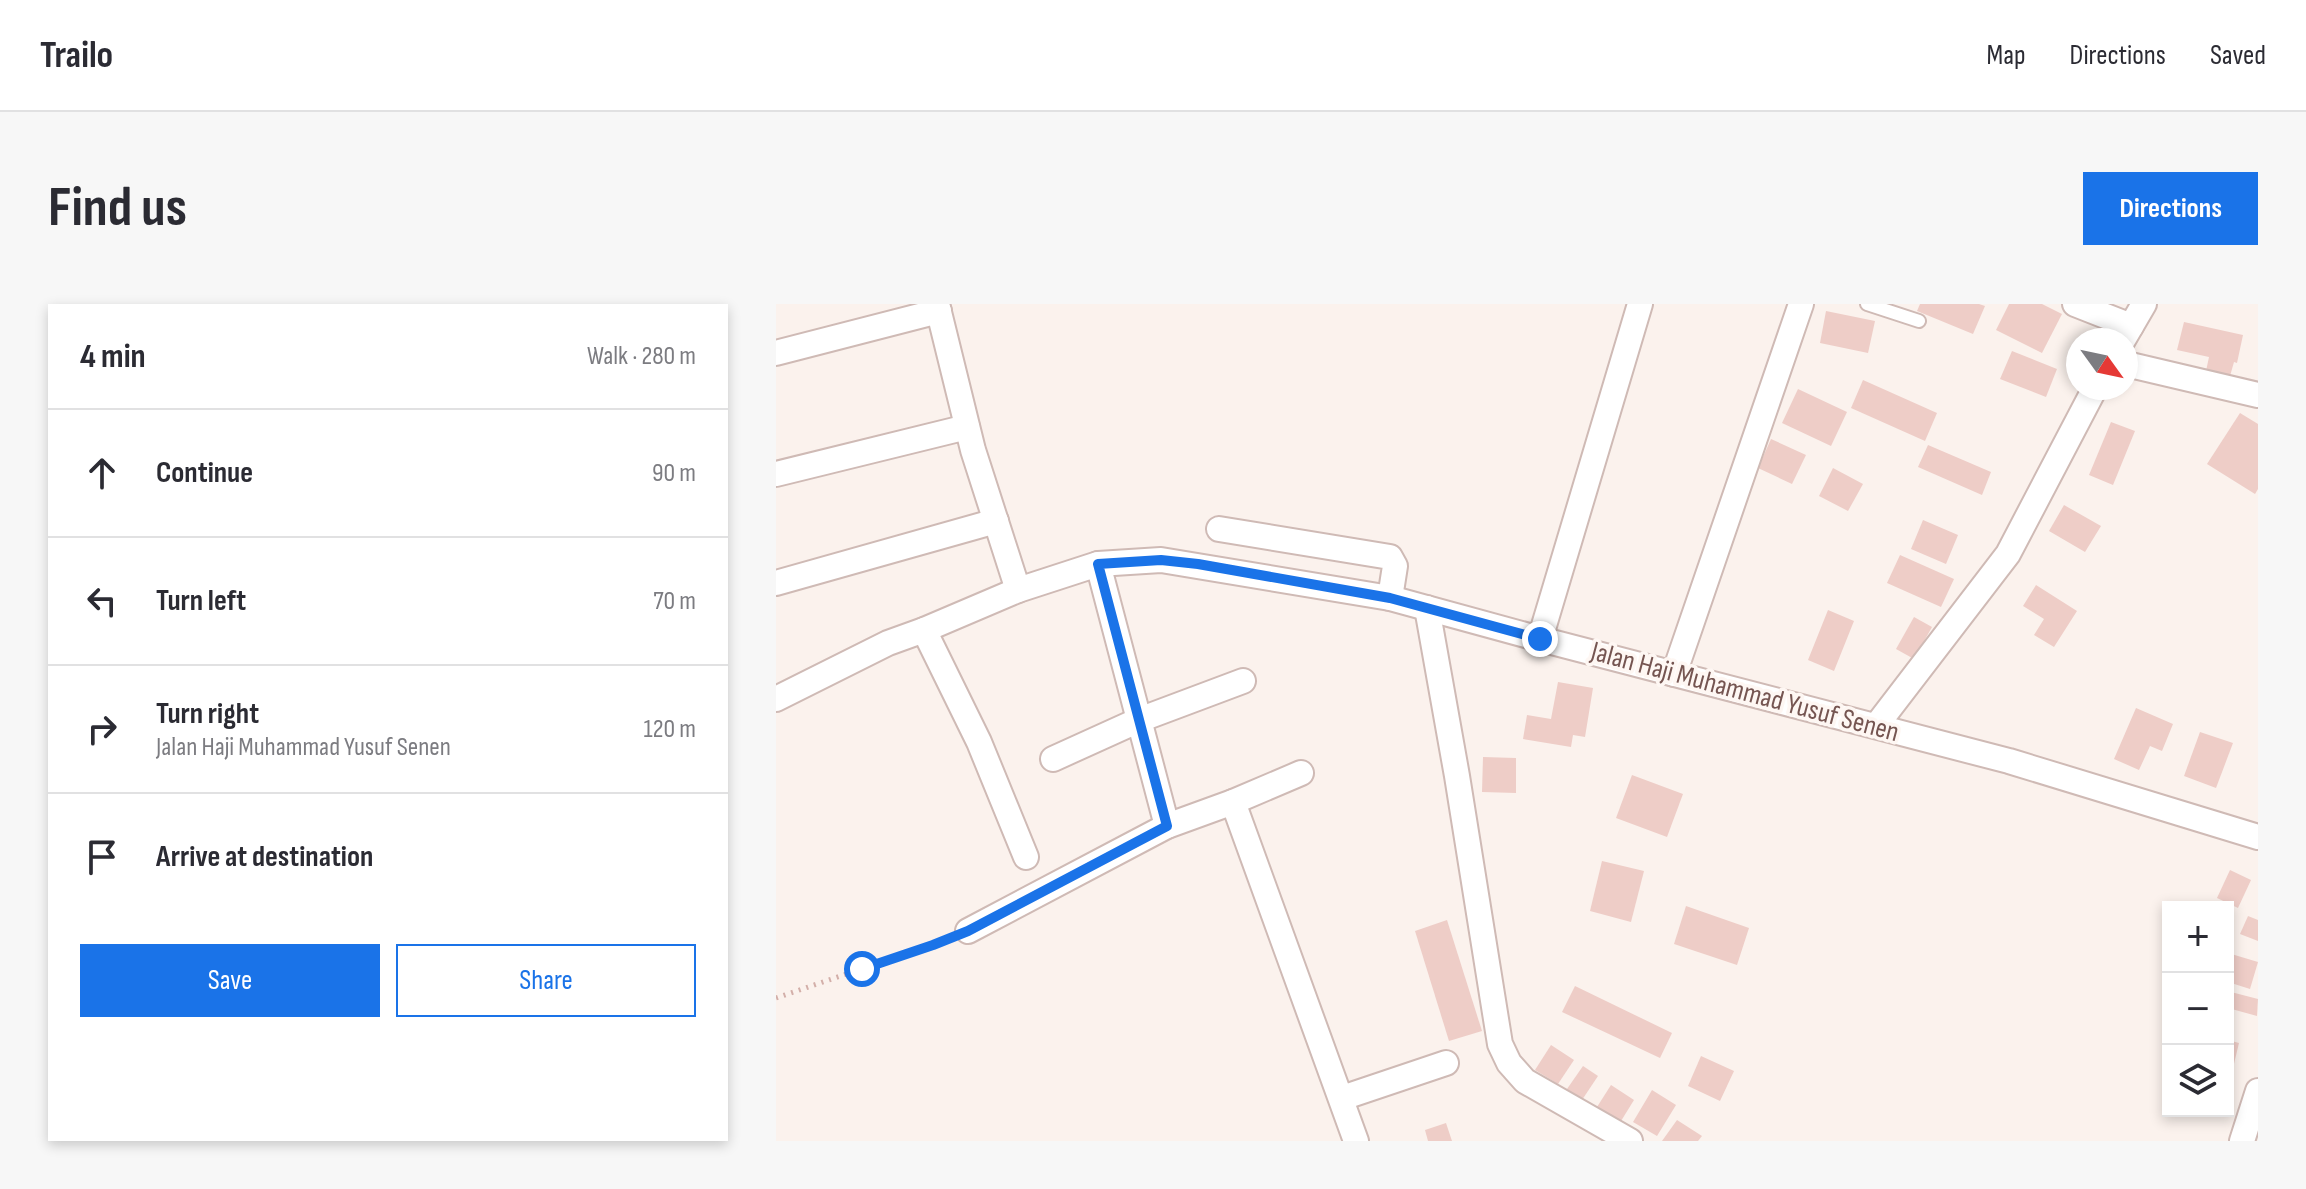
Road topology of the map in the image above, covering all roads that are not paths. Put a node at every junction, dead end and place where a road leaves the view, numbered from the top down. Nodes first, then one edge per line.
1 (1640, 304) edge
2 (1801, 304) edge
3 (1867, 304) edge
4 (2075, 304) edge
5 (2144, 304) edge
6 (938, 308) edge
7 (1919, 321) dead end
8 (2118, 328) edge
9 (2130, 328) edge
10 (776, 353) edge
11 (2138, 367) edge
12 (2258, 395) edge
13 (2089, 400) edge
14 (967, 427) junction
15 (776, 474) edge
16 (996, 521) junction
17 (1219, 529) dead end
18 (1098, 564) junction
19 (776, 583) edge
20 (1018, 590) junction
21 (1390, 598) junction
22 (1427, 608) junction
23 (924, 630) junction
24 (1540, 639) junction
25 (1674, 674) junction
26 (1243, 681) dead end
27 (776, 699) edge
28 (1139, 720) junction
29 (1876, 726) junction
30 (1053, 759) dead end
31 (1301, 773) dead end
32 (1233, 802) junction
33 (1167, 826) junction
34 (2258, 837) edge
35 (1026, 857) dead end
36 (968, 931) road end
37 (1446, 1063) dead end
38 (2258, 1091) edge
39 (1342, 1098) junction
40 (1356, 1141) edge
41 (1630, 1141) edge
42 (2242, 1141) edge

1 - 24 street
2 - 25 street
3 - 7 lane
4 - 8 street
5 - 9 street
6 - 10 street
6 - 14 street
11 - 12 street
13 - 29 street
14 - 15 street
14 - 16 street
16 - 19 street
16 - 20 street
17 - 21 street
18 - 20 street, Jalan Haji Muhammad Yusuf Senen
18 - 21 street, Jalan Haji Muhammad Yusuf Senen
18 - 28 street
20 - 23 street, Jalan Haji Muhammad Yusuf Senen
21 - 22 street, Jalan Haji Muhammad Yusuf Senen
22 - 24 street, Jalan Haji Muhammad Yusuf Senen
22 - 41 street
23 - 27 street, Jalan Haji Muhammad Yusuf Senen
23 - 35 street
24 - 25 street, Jalan Haji Muhammad Yusuf Senen
25 - 29 street, Jalan Haji Muhammad Yusuf Senen
26 - 28 street
28 - 30 street
28 - 33 street
29 - 34 street, Jalan Haji Muhammad Yusuf Senen
31 - 32 street
32 - 33 street
32 - 39 street
33 - 36 street
37 - 39 street
38 - 42 street
39 - 40 street

